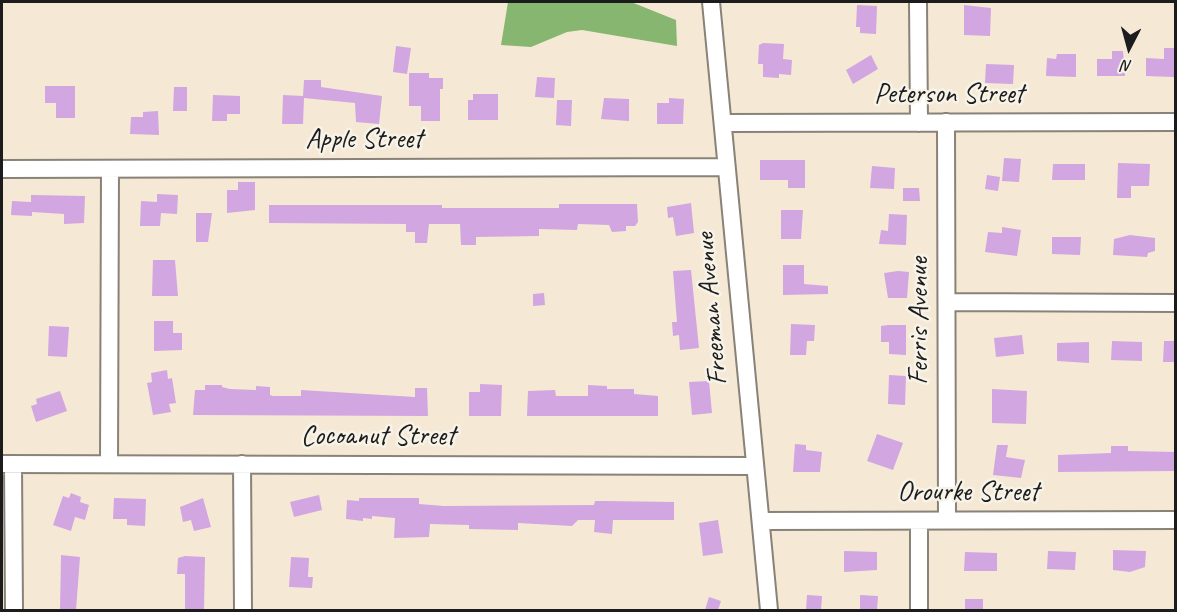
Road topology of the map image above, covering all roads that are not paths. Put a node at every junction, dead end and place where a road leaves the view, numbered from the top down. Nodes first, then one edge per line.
1 (711, 2) edge
2 (918, 2) edge
3 (1176, 122) edge
4 (723, 123) junction
5 (919, 123) junction
6 (946, 123) junction
7 (726, 167) junction
8 (2, 169) edge
9 (110, 169) junction
10 (947, 303) junction
11 (1176, 303) edge
12 (7, 464) edge
13 (109, 464) junction
14 (242, 464) junction
15 (754, 466) junction
16 (947, 520) junction
17 (1176, 520) edge
18 (761, 521) junction
19 (919, 521) junction
20 (14, 610) edge
21 (243, 610) edge
22 (769, 610) edge
23 (919, 610) edge

1 - 4 street, Freeman Avenue
2 - 5 street
3 - 6 street, Peterson Street
4 - 5 street, Peterson Street
4 - 7 street, Freeman Avenue
5 - 6 street, Peterson Street
6 - 10 street, Ferris Avenue
7 - 9 street, Apple Street
7 - 15 street, Freeman Avenue
8 - 9 street, Apple Street
9 - 13 street
10 - 11 street
10 - 16 street, Ferris Avenue
12 - 13 street, Cocoanut Street
12 - 20 street
13 - 14 street, Cocoanut Street
14 - 15 street, Cocoanut Street
14 - 21 street
15 - 18 street, Freeman Avenue
16 - 17 street, Orourke Street
16 - 19 street, Orourke Street
18 - 19 street, Orourke Street
18 - 22 street, Freeman Avenue
19 - 23 street

